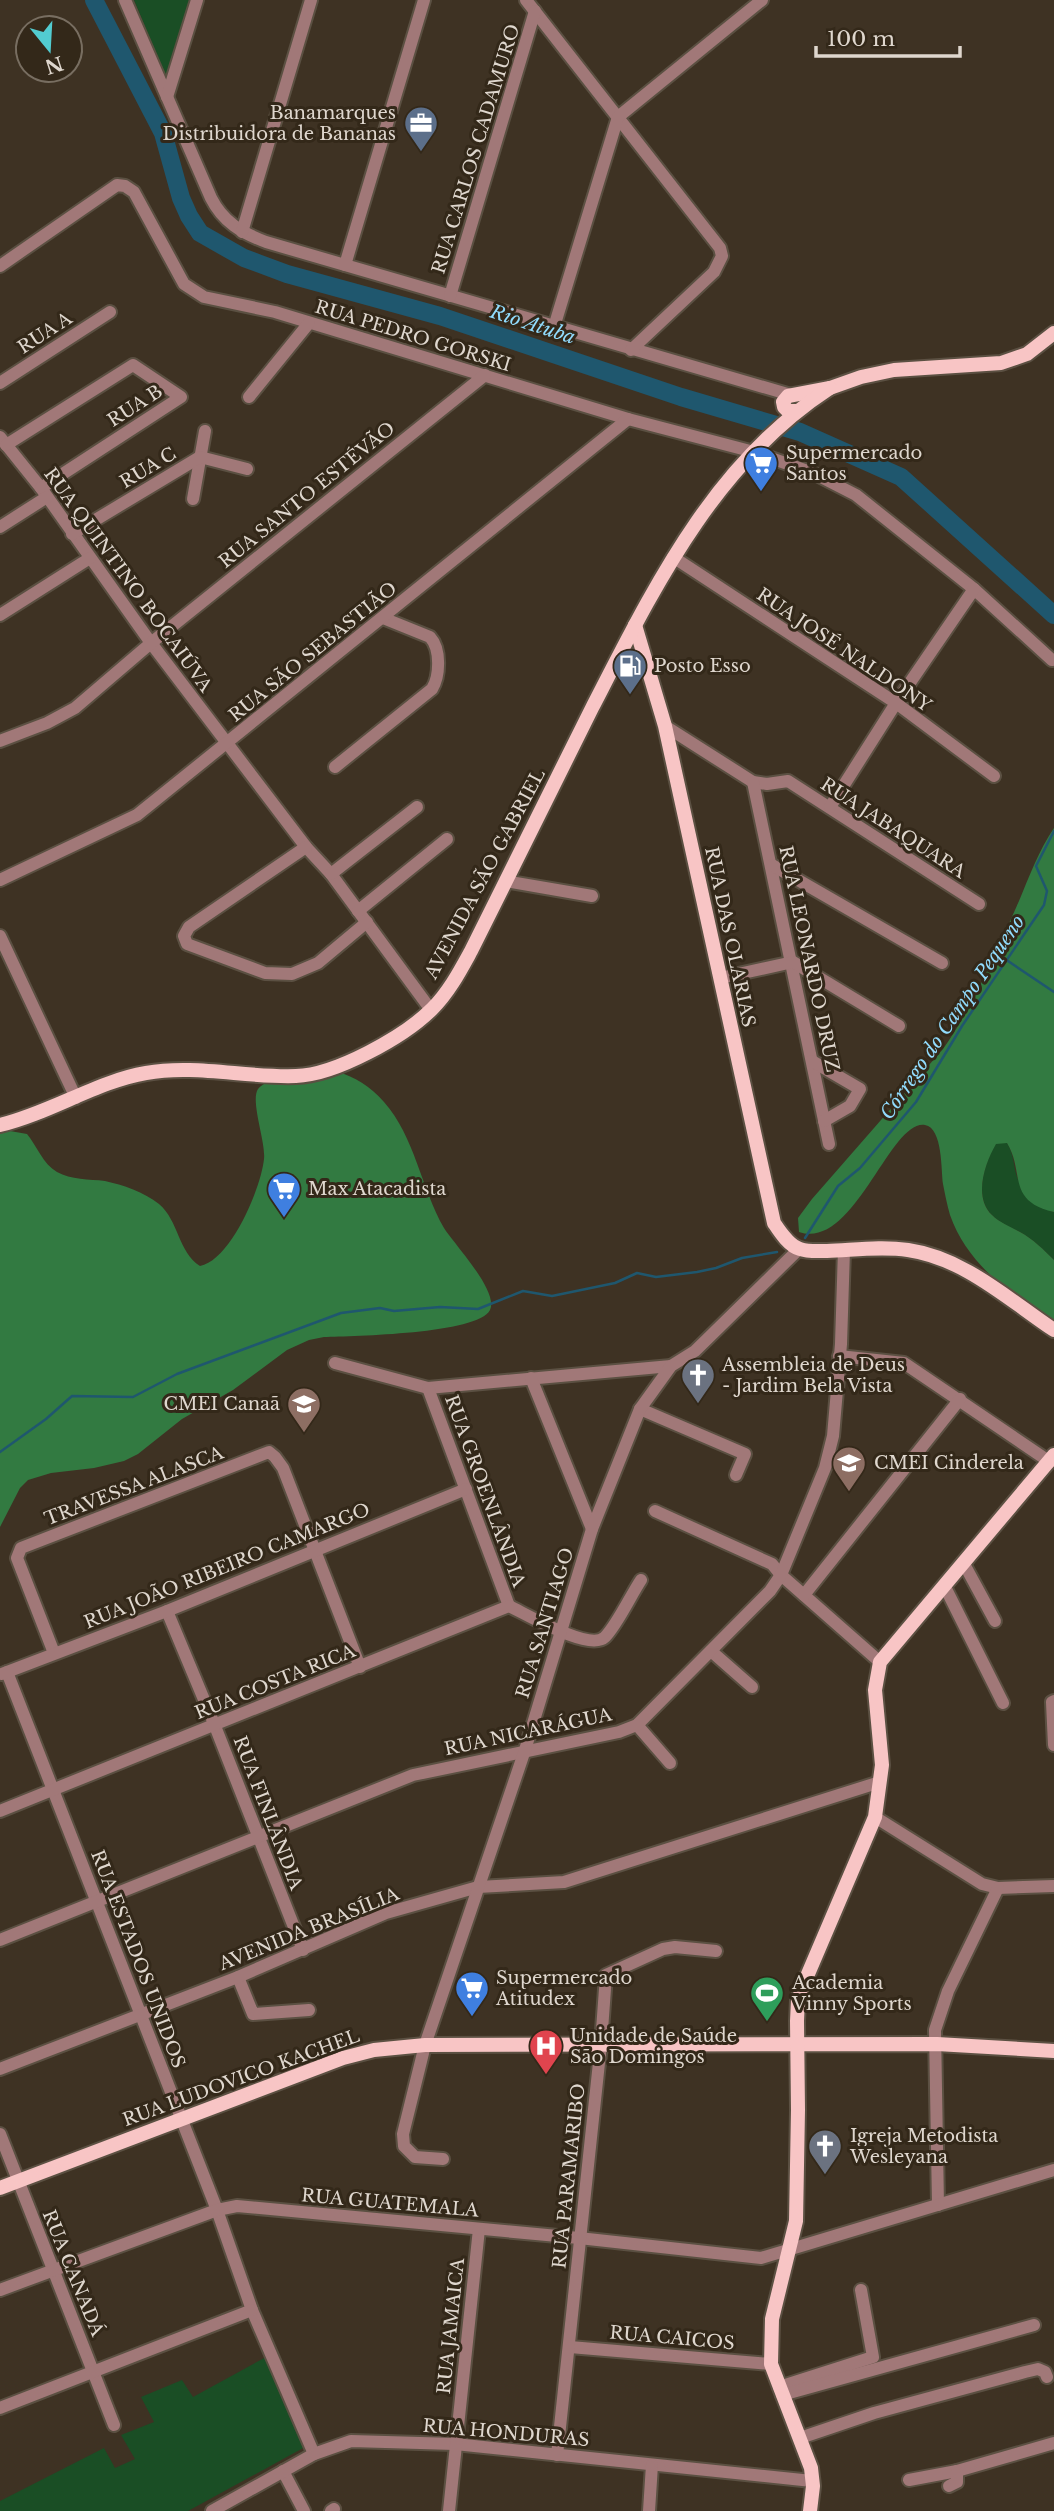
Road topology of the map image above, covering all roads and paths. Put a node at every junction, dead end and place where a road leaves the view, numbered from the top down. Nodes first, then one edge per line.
1 (125, 0) edge
2 (197, 0) edge
3 (311, 0) edge
4 (424, 0) edge
5 (526, 0) edge
6 (762, 0) edge
7 (535, 11) junction
8 (167, 97) junction
9 (618, 117) junction
10 (242, 232) junction
11 (345, 265) junction
12 (0, 266) edge
13 (450, 296) junction
14 (110, 312) dead end
15 (309, 323) junction
16 (554, 327) junction
17 (1054, 333) edge
18 (631, 349) junction
19 (485, 375) junction
20 (0, 383) edge
21 (249, 397) dead end
22 (791, 403) junction
23 (628, 419) junction
24 (205, 431) dead end
25 (3, 441) edge
26 (754, 452) junction
27 (200, 457) junction
28 (247, 469) dead end
29 (44, 493) junction
30 (193, 499) dead end
31 (0, 527) edge
32 (72, 534) junction
33 (673, 557) junction
34 (90, 558) junction
35 (974, 589) junction
36 (0, 615) edge
37 (383, 618) junction
38 (635, 625) junction
39 (151, 643) junction
40 (1052, 660) dead end
41 (896, 703) junction
42 (665, 726) junction
43 (0, 741) edge
44 (227, 743) junction
45 (335, 767) dead end
46 (994, 776) dead end
47 (753, 782) junction
48 (417, 807) dead end
49 (830, 807) junction
50 (447, 839) dead end
51 (306, 847) junction
52 (772, 865) junction
53 (331, 874) junction
54 (0, 880) edge
55 (505, 881) junction
56 (592, 896) dead end
57 (979, 904) dead end
58 (358, 911) junction
59 (367, 922) junction
60 (0, 936) edge
61 (793, 962) junction
62 (942, 963) dead end
63 (720, 978) junction
64 (431, 1010) junction
65 (899, 1026) dead end
66 (812, 1061) junction
67 (76, 1098) junction
68 (824, 1121) junction
69 (0, 1125) edge
70 (829, 1144) dead end
71 (799, 1249) junction
72 (844, 1250) junction
73 (1054, 1330) edge
74 (839, 1356) junction
75 (335, 1363) dead end
76 (671, 1366) junction
77 (531, 1378) junction
78 (428, 1388) junction
79 (960, 1399) junction
80 (640, 1409) junction
81 (1052, 1458) edge
82 (736, 1475) dead end
83 (466, 1489) junction
84 (655, 1510) dead end
85 (593, 1529) junction
86 (313, 1552) junction
87 (963, 1562) junction
88 (781, 1575) junction
89 (641, 1580) dead end
90 (944, 1585) junction
91 (804, 1595) junction
92 (509, 1606) junction
93 (167, 1611) junction
94 (995, 1621) dead end
95 (561, 1631) junction
96 (711, 1651) junction
97 (54, 1653) junction
98 (880, 1662) junction
99 (360, 1667) junction
100 (4, 1674) edge
101 (752, 1687) dead end
102 (1053, 1702) edge
103 (1003, 1703) dead end
104 (637, 1725) junction
105 (215, 1726) junction
106 (1054, 1745) edge
107 (525, 1750) junction
108 (670, 1763) dead end
109 (880, 1782) junction
110 (54, 1788) junction
111 (0, 1811) edge
112 (875, 1817) junction
113 (258, 1837) junction
114 (1054, 1886) edge
115 (478, 1887) junction
116 (999, 1888) junction
117 (97, 1901) junction
118 (0, 1940) edge
119 (303, 1950) junction
120 (716, 1951) dead end
121 (237, 1977) junction
122 (309, 2010) dead end
123 (139, 2015) junction
124 (601, 2044) junction
125 (798, 2044) junction
126 (937, 2044) junction
127 (425, 2045) junction
128 (1054, 2051) edge
129 (0, 2069) edge
130 (182, 2120) junction
131 (0, 2134) edge
132 (443, 2159) dead end
133 (1054, 2170) edge
134 (18, 2182) junction
135 (0, 2188) edge
136 (938, 2205) junction
137 (217, 2210) junction
138 (479, 2229) junction
139 (579, 2238) junction
140 (789, 2249) junction
141 (53, 2270) junction
142 (0, 2290) edge
143 (861, 2290) dead end
144 (252, 2310) junction
145 (1034, 2325) dead end
146 (570, 2347) junction
147 (771, 2364) junction
148 (94, 2372) junction
149 (1047, 2377) dead end
150 (780, 2391) junction
151 (0, 2407) edge
152 (114, 2425) dead end
153 (800, 2438) junction
154 (1054, 2443) edge
155 (455, 2444) junction
156 (314, 2454) junction
157 (557, 2455) junction
158 (652, 2465) junction
159 (283, 2471) junction
160 (957, 2471) junction
161 (913, 2480) dead end
162 (812, 2481) junction
163 (949, 2486) dead end
164 (212, 2511) edge
165 (304, 2511) edge
166 (449, 2511) edge
167 (649, 2511) edge
168 (810, 2511) edge

1 - 8 street
2 - 8 street
3 - 10 street
4 - 11 street
5 - 7 street
6 - 9 street
7 - 9 street
7 - 13 street, RUA CARLOS CADAMURO
8 - 10 street
9 - 16 street
9 - 18 street
10 - 11 street
11 - 13 street
12 - 15 street, RUA PEDRO GORSKI
13 - 16 street
14 - 20 street, RUA A
15 - 19 street, RUA PEDRO GORSKI
15 - 21 street
16 - 18 street
17 - 22 main road
18 - 22 street
19 - 23 street, RUA PEDRO GORSKI
19 - 39 street, RUA SANTO ESTÉVÃO
22 - 26 main road, AVENIDA SÃO GABRIEL
23 - 26 street, RUA PEDRO GORSKI
23 - 37 street, RUA SÃO SEBASTIÃO
24 - 27 street
25 - 29 street, RUA QUINTINO BOCAIÚVA
25 - 29 street, RUA B
26 - 33 main road, AVENIDA SÃO GABRIEL
26 - 35 street, RUA PEDRO GORSKI
27 - 28 street, RUA C
27 - 30 street
27 - 32 street, RUA C
29 - 31 street
29 - 32 street, RUA QUINTINO BOCAIÚVA
32 - 34 street, RUA QUINTINO BOCAIÚVA
33 - 38 main road, AVENIDA SÃO GABRIEL
33 - 41 street, RUA JOSÉ NALDONY
34 - 36 street
34 - 39 street, RUA QUINTINO BOCAIÚVA
35 - 40 street, RUA PEDRO GORSKI
35 - 41 street
37 - 44 street, RUA SÃO SEBASTIÃO
37 - 45 street
38 - 42 main road, RUA DAS OLARIAS
38 - 55 main road, AVENIDA SÃO GABRIEL
39 - 43 street, RUA SANTO ESTÉVÃO
39 - 44 street, RUA QUINTINO BOCAIÚVA
41 - 46 street, RUA JOSÉ NALDONY
41 - 49 street
42 - 47 street
42 - 63 main road, RUA DAS OLARIAS
44 - 51 street, RUA QUINTINO BOCAIÚVA
44 - 54 street, RUA SÃO SEBASTIÃO
47 - 49 street, RUA JABAQUARA
47 - 52 street, RUA LEONARDO DRUZ
48 - 53 street
49 - 57 street, RUA JABAQUARA
50 - 58 street
51 - 53 street, RUA QUINTINO BOCAIÚVA
51 - 59 street
52 - 61 street, RUA LEONARDO DRUZ
52 - 62 street
53 - 58 street, RUA QUINTINO BOCAIÚVA
55 - 56 street
55 - 64 main road, AVENIDA SÃO GABRIEL
58 - 59 street, RUA QUINTINO BOCAIÚVA
59 - 64 street, RUA QUINTINO BOCAIÚVA
60 - 67 street
61 - 63 street
61 - 65 street
61 - 66 street, RUA LEONARDO DRUZ
63 - 71 main road, RUA DAS OLARIAS
64 - 67 main road, AVENIDA SÃO GABRIEL
66 - 68 street, RUA LEONARDO DRUZ
66 - 68 street
67 - 69 main road, AVENIDA SÃO GABRIEL
68 - 70 street, RUA LEONARDO DRUZ
71 - 72 main road
71 - 76 street, RUA SANTIAGO
72 - 73 main road
72 - 74 street, RUA NICARÁGUA
74 - 79 street
74 - 88 street, RUA NICARÁGUA
75 - 78 street
76 - 77 street
76 - 80 street, RUA SANTIAGO
77 - 78 street
77 - 85 street
78 - 83 street, RUA GROENLÂNDIA
79 - 81 street
79 - 91 street
80 - 82 street
80 - 85 street, RUA SANTIAGO
81 - 87 main road
83 - 86 street, RUA JOÃO RIBEIRO CAMARGO
83 - 92 street, RUA GROENLÂNDIA
84 - 88 street
85 - 95 street, RUA SANTIAGO
86 - 93 street, RUA JOÃO RIBEIRO CAMARGO
86 - 97 street, TRAVESSA ALASCA
86 - 99 street
87 - 90 main road
87 - 94 street
88 - 91 street
88 - 96 street, RUA NICARÁGUA
89 - 95 street
90 - 98 main road
90 - 103 street
91 - 98 street
92 - 95 street
92 - 99 street, RUA COSTA RICA
93 - 97 street, RUA JOÃO RIBEIRO CAMARGO
93 - 105 street, RUA FINLÂNDIA
95 - 107 street, RUA SANTIAGO
96 - 101 street
96 - 104 street, RUA NICARÁGUA
97 - 100 street, RUA JOÃO RIBEIRO CAMARGO
98 - 109 main road
99 - 105 street, RUA COSTA RICA
100 - 110 street, RUA ESTADOS UNIDOS
102 - 106 street
104 - 107 street, RUA NICARÁGUA
104 - 108 street
105 - 110 street, RUA COSTA RICA
105 - 113 street, RUA FINLÂNDIA
107 - 113 street, RUA NICARÁGUA
107 - 115 street, RUA SANTIAGO
109 - 112 main road
109 - 115 street, AVENIDA BRASÍLIA
110 - 111 street, RUA COSTA RICA
110 - 117 street, RUA ESTADOS UNIDOS
112 - 116 street
112 - 125 main road
113 - 117 street, RUA NICARÁGUA
113 - 119 street, RUA FINLÂNDIA
114 - 116 street
115 - 119 street, AVENIDA BRASÍLIA
115 - 127 street, RUA SANTIAGO
116 - 126 street
117 - 118 street, RUA NICARÁGUA
117 - 123 street, RUA ESTADOS UNIDOS
119 - 121 street, AVENIDA BRASÍLIA
120 - 124 street, RUA PARAMARIBO
121 - 122 street
121 - 123 street, AVENIDA BRASÍLIA
123 - 129 street, AVENIDA BRASÍLIA
123 - 130 street, RUA ESTADOS UNIDOS
124 - 125 main road, RUA LUDOVICO KACHEL
124 - 127 main road, RUA LUDOVICO KACHEL
124 - 139 street, RUA PARAMARIBO
125 - 126 main road, RUA LUDOVICO KACHEL
125 - 140 main road
126 - 128 main road, RUA LUDOVICO KACHEL
126 - 136 street
127 - 130 main road, RUA LUDOVICO KACHEL
127 - 132 street, RUA SANTIAGO
130 - 134 main road, RUA LUDOVICO KACHEL
130 - 137 street, RUA ESTADOS UNIDOS
131 - 134 street, RUA CANADÁ
133 - 136 street, RUA GUATEMALA
134 - 135 main road, RUA LUDOVICO KACHEL
134 - 141 street, RUA CANADÁ
136 - 140 street, RUA GUATEMALA
137 - 138 street, RUA GUATEMALA
137 - 141 street, RUA GUATEMALA
137 - 144 street, RUA ESTADOS UNIDOS
138 - 139 street, RUA GUATEMALA
138 - 155 street, RUA JAMAICA
139 - 140 street, RUA GUATEMALA
139 - 146 street, RUA PARAMARIBO
140 - 147 main road
141 - 142 street, RUA GUATEMALA
141 - 148 street, RUA CANADÁ
143 - 150 street
144 - 148 street
144 - 156 street, RUA ESTADOS UNIDOS
145 - 150 street
146 - 147 street, RUA CAICOS
146 - 157 street, RUA PARAMARIBO
147 - 150 main road
148 - 151 street
148 - 152 street, RUA CANADÁ
149 - 153 street
150 - 153 main road
153 - 162 main road
154 - 160 street
155 - 156 street, RUA HONDURAS
155 - 157 street, RUA HONDURAS
155 - 166 street, RUA JAMAICA
156 - 159 street, RUA HONDURAS
157 - 158 street, RUA HONDURAS
158 - 162 street, RUA HONDURAS
158 - 167 street
159 - 164 street, RUA HONDURAS
159 - 165 street
160 - 161 street
160 - 163 street
162 - 168 main road

